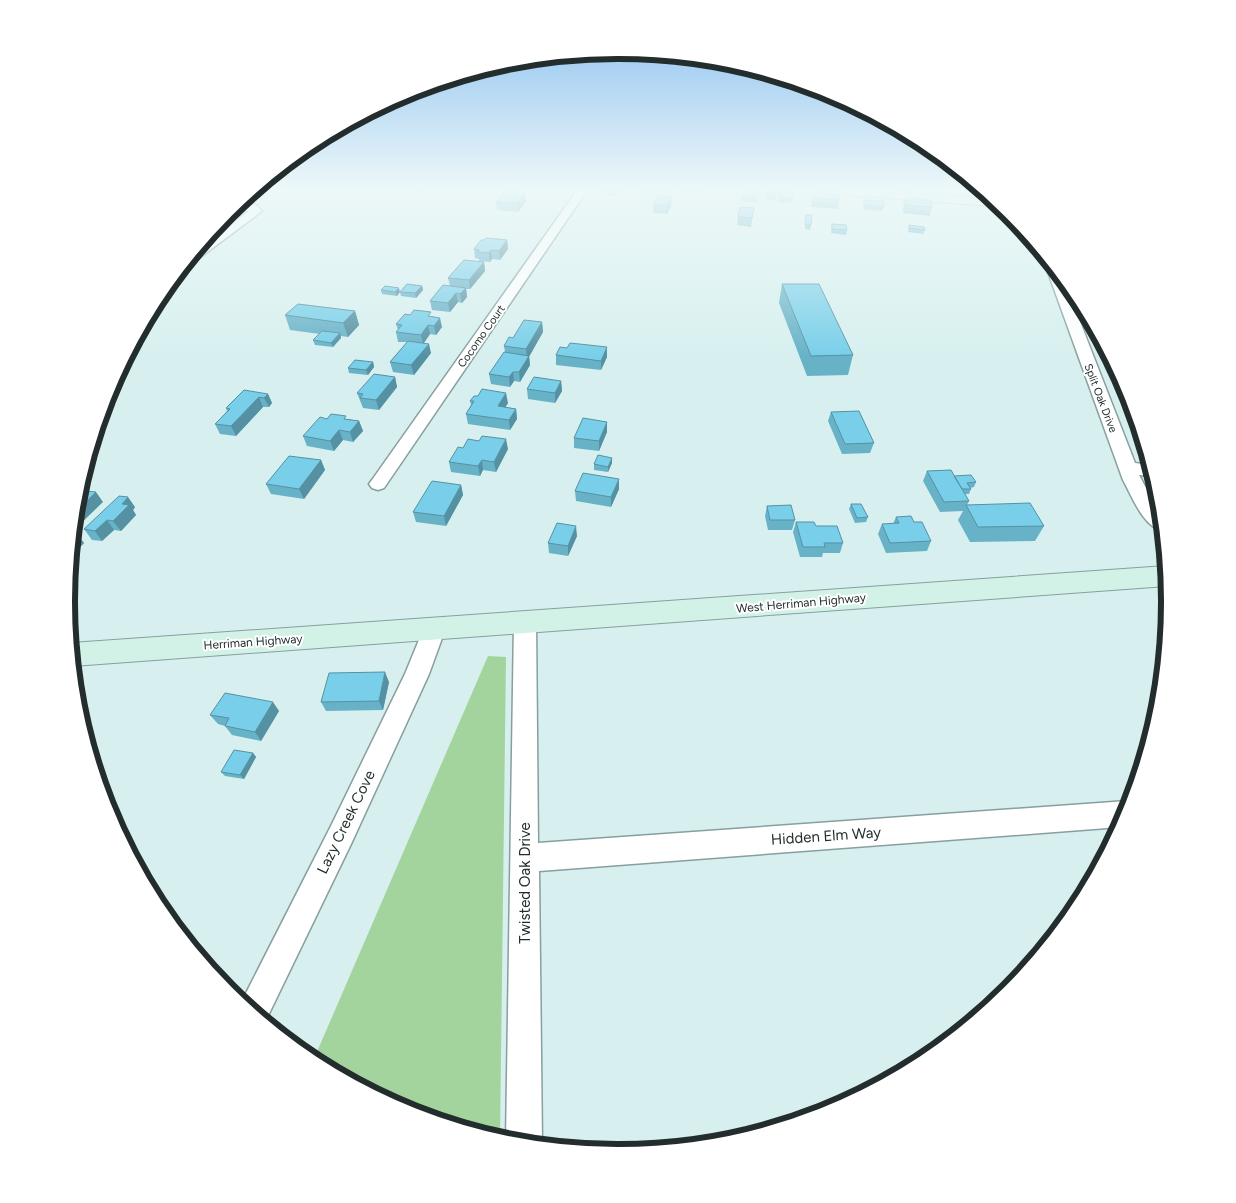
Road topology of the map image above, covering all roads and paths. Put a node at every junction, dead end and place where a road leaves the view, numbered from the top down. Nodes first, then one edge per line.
1 (544, 245) edge
2 (1059, 286) edge
3 (1128, 468) junction
4 (1144, 470) edge
5 (378, 484) dead end
6 (1153, 514) edge
7 (1160, 577) edge
8 (525, 621) junction
9 (434, 630) junction
10 (78, 654) edge
11 (1117, 815) edge
12 (525, 858) junction
13 (256, 1006) edge
14 (524, 1136) edge

1 - 5 street, Cocomo Court
2 - 3 street, Split Oak Drive
3 - 4 street
3 - 6 street, Split Oak Drive
7 - 8 main road, West Herriman Highway
8 - 9 main road, West Herriman Highway
8 - 12 street, Twisted Oak Drive
9 - 10 main road, Herriman Highway
9 - 13 street, Lazy Creek Cove
11 - 12 street, Hidden Elm Way
12 - 14 street, Twisted Oak Drive

